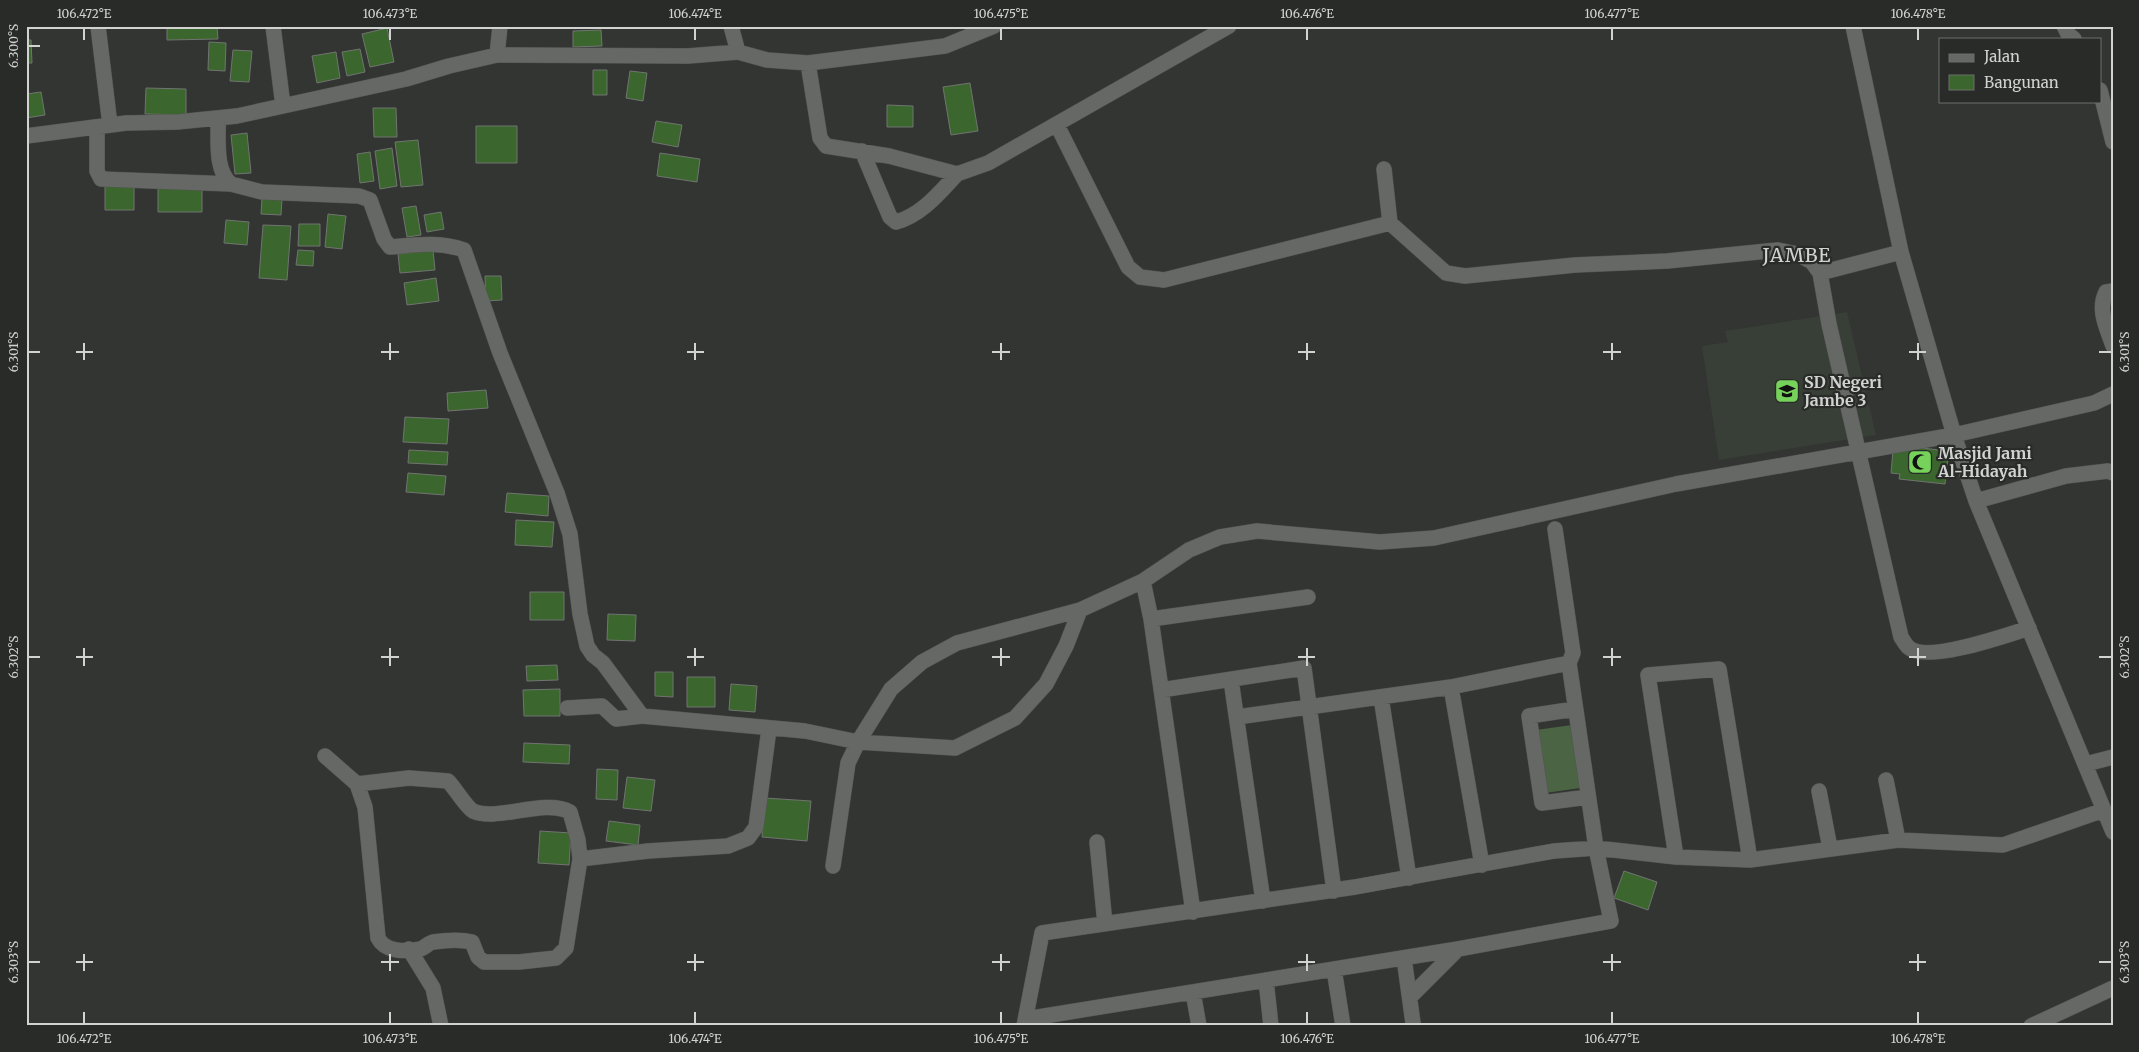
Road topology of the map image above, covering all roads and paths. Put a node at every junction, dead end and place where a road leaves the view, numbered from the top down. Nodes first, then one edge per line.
1 (98, 26) edge
2 (273, 26) edge
3 (500, 26) edge
4 (731, 26) edge
5 (994, 26) edge
6 (1229, 26) edge
7 (1853, 26) edge
8 (2064, 26) edge
9 (2073, 38) edge
10 (738, 52) junction
11 (497, 55) junction
12 (808, 63) junction
13 (2102, 98) edge
14 (283, 106) junction
15 (218, 118) junction
16 (1057, 125) junction
17 (103, 126) junction
18 (26, 136) edge
19 (2113, 142) edge
20 (862, 151) junction
21 (1384, 169) dead end
22 (957, 174) junction
23 (231, 184) junction
24 (1390, 223) junction
25 (1901, 252) junction
26 (1820, 273) junction
27 (2113, 291) edge
28 (2113, 346) edge
29 (2113, 394) edge
30 (1954, 435) junction
31 (1860, 450) junction
32 (2113, 473) edge
33 (1976, 501) junction
34 (1555, 529) dead end
35 (1143, 581) junction
36 (1308, 597) dead end
37 (1080, 610) junction
38 (1151, 619) junction
39 (2029, 628) junction
40 (1569, 663) junction
41 (1231, 680) junction
42 (1451, 687) junction
43 (1161, 690) junction
44 (1381, 697) junction
45 (1309, 707) junction
46 (567, 708) dead end
47 (1575, 709) junction
48 (642, 716) junction
49 (1238, 717) junction
50 (769, 729) junction
51 (858, 742) junction
52 (325, 756) dead end
53 (2113, 758) edge
54 (2086, 764) junction
55 (1886, 780) dead end
56 (357, 784) junction
57 (1819, 791) dead end
58 (1588, 797) junction
59 (2104, 810) junction
60 (2113, 832) edge
61 (1898, 840) junction
62 (1097, 842) dead end
63 (1596, 848) junction
64 (1830, 848) junction
65 (1676, 857) junction
66 (580, 859) junction
67 (1750, 860) junction
68 (1482, 865) junction
69 (833, 866) dead end
70 (1408, 878) junction
71 (1334, 890) junction
72 (1263, 901) junction
73 (1193, 912) junction
74 (1105, 924) junction
75 (409, 950) junction
76 (1458, 950) junction
77 (1404, 958) junction
78 (1334, 969) junction
79 (1266, 980) junction
80 (2113, 988) edge
81 (1194, 992) junction
82 (1410, 997) junction
83 (1025, 1022) edge
84 (1413, 1023) dead end
85 (441, 1026) edge
86 (1199, 1026) edge
87 (1271, 1026) edge
88 (1343, 1026) edge
89 (2031, 1026) edge

1 - 17 street
2 - 14 street
3 - 11 street
4 - 10 street
5 - 12 street
6 - 16 street
7 - 25 street
8 - 9 street
10 - 11 street
10 - 12 street
11 - 14 street
12 - 20 street
13 - 19 street
14 - 15 street
15 - 17 street
15 - 23 street
16 - 22 street
16 - 24 street
17 - 18 street
17 - 23 street
20 - 22 street
20 - 22 street
21 - 24 street
23 - 48 street
24 - 26 street
25 - 26 street
25 - 30 street
26 - 31 street
27 - 28 street
29 - 30 street
30 - 31 street
30 - 33 street
31 - 35 street
31 - 39 street
32 - 33 street
33 - 39 street
34 - 40 street
35 - 37 street
35 - 38 street
36 - 38 street
37 - 51 street
37 - 51 street
38 - 43 street
39 - 54 street
40 - 42 street
40 - 47 street
41 - 43 street
41 - 45 street
41 - 49 street
42 - 44 street
42 - 68 street
43 - 73 street
44 - 45 street
44 - 70 street
45 - 49 street
45 - 71 street
46 - 48 street
47 - 58 street
47 - 58 street
48 - 50 street
49 - 72 street
50 - 51 street
50 - 66 street
51 - 69 street
52 - 56 street
53 - 54 street
54 - 59 street
55 - 61 street
56 - 66 street
56 - 75 street
57 - 64 street
58 - 63 street
59 - 60 street
59 - 61 street
61 - 64 street
62 - 74 street
63 - 65 street
63 - 68 street
63 - 76 street
64 - 67 street
65 - 67 street
65 - 67 street
66 - 75 street
68 - 70 street
70 - 71 street
71 - 72 street
72 - 73 street
73 - 74 street
74 - 83 street
75 - 85 street
76 - 77 street
76 - 82 street
77 - 78 street
77 - 82 street
78 - 79 street
78 - 88 street
79 - 81 street
79 - 87 street
80 - 89 street
81 - 83 street
81 - 86 street
82 - 84 street

